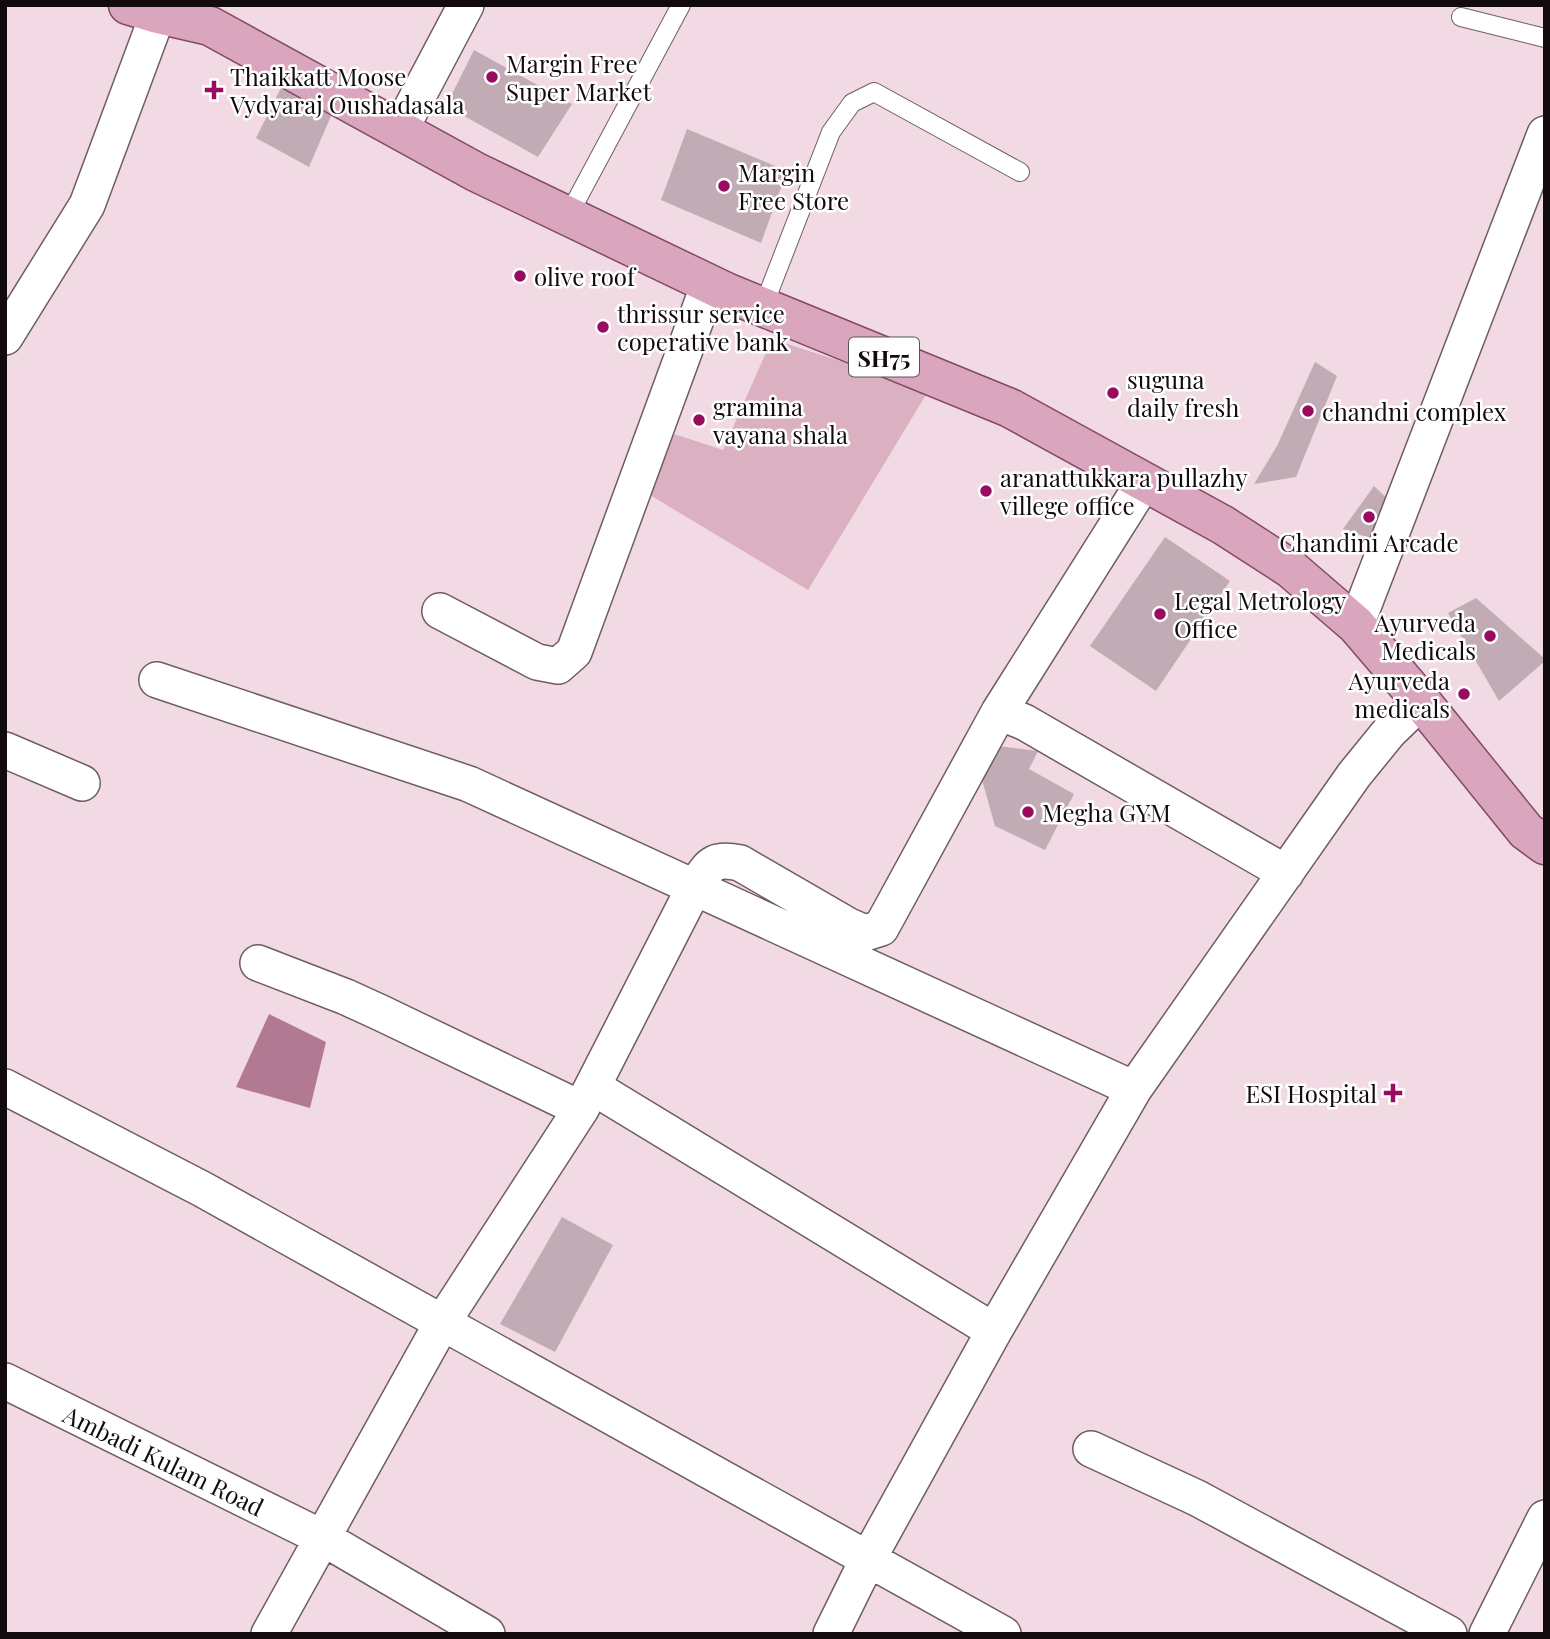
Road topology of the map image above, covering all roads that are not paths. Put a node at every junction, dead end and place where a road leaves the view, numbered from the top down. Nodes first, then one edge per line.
1 (466, 5) edge
2 (681, 5) edge
3 (143, 10) edge
4 (1461, 17) dead end
5 (1545, 38) edge
6 (400, 130) junction
7 (1545, 134) edge
8 (1020, 172) dead end
9 (568, 216) junction
10 (709, 284) junction
11 (763, 307) junction
12 (5, 337) edge
13 (1144, 482) junction
14 (440, 611) dead end
15 (1356, 625) junction
16 (157, 680) dead end
17 (1421, 701) junction
18 (999, 712) junction
19 (5, 750) edge
20 (82, 783) dead end
21 (1545, 845) edge
22 (1286, 873) junction
23 (694, 888) junction
24 (258, 962) dead end
25 (5, 1087) edge
26 (1134, 1089) junction
27 (587, 1098) junction
28 (442, 1323) junction
29 (994, 1331) junction
30 (5, 1381) edge
31 (1091, 1449) dead end
32 (1545, 1518) edge
33 (323, 1538) junction
34 (868, 1559) junction
35 (269, 1634) edge
36 (487, 1634) edge
37 (831, 1634) edge
38 (1003, 1634) edge
39 (1449, 1634) edge
40 (1487, 1634) edge

1 - 6 street
2 - 9 lane
3 - 6 main road, SH75
3 - 12 street
4 - 5 lane
6 - 9 main road, SH75
7 - 15 street
8 - 11 lane
9 - 10 main road, SH75
10 - 11 main road, SH75
10 - 14 street
11 - 13 main road, SH75
13 - 15 main road, SH75
13 - 18 street
15 - 17 main road, SH75
16 - 23 street
17 - 21 main road, SH75
17 - 22 street
18 - 22 street
18 - 23 street
19 - 20 street
22 - 26 street
23 - 26 street
23 - 27 street
24 - 27 street
25 - 28 street
26 - 29 street
27 - 28 street
27 - 29 street
28 - 33 street
28 - 34 street
29 - 34 street
30 - 33 street, Ambadi Kulam Road
31 - 39 street
32 - 40 street
33 - 35 street
33 - 36 street, Ambadi Kulam Road
34 - 37 street
34 - 38 street

